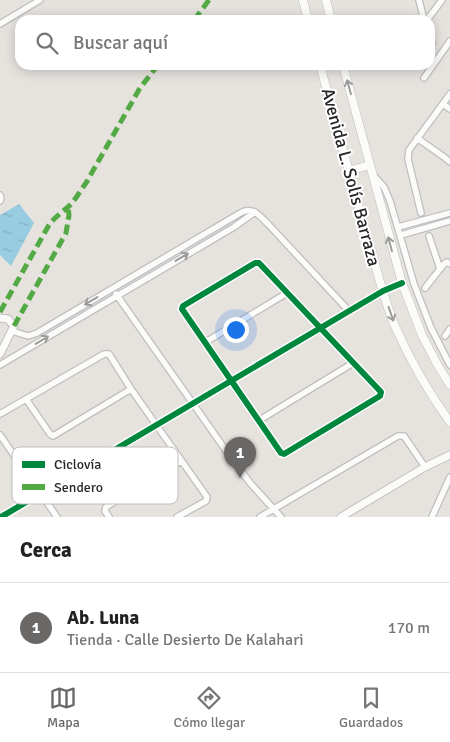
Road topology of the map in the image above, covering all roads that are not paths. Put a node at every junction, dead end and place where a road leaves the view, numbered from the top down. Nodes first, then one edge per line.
1 (40, 0) edge
2 (303, 0) edge
3 (326, 0) edge
4 (419, 0) edge
5 (442, 0) edge
6 (307, 15) edge
7 (330, 15) edge
8 (424, 15) edge
9 (429, 15) edge
10 (0, 24) edge
11 (450, 41) edge
12 (435, 62) edge
13 (321, 70) edge
14 (344, 70) edge
15 (430, 70) edge
16 (424, 78) dead end
17 (450, 94) edge
18 (443, 104) junction
19 (450, 109) edge
20 (417, 138) junction
21 (450, 162) edge
22 (370, 165) junction
23 (349, 171) junction
24 (372, 174) junction
25 (0, 195) edge
26 (0, 201) edge
27 (255, 212) junction
28 (421, 213) dead end
29 (450, 213) edge
30 (450, 221) edge
31 (398, 227) junction
32 (400, 235) junction
33 (429, 236) dead end
34 (450, 264) edge
35 (440, 269) junction
36 (402, 283) junction
37 (113, 288) junction
38 (425, 288) dead end
39 (383, 291) junction
40 (287, 293) junction
41 (117, 295) junction
42 (349, 311) junction
43 (0, 318) edge
44 (13, 328) junction
45 (320, 328) junction
46 (450, 329) edge
47 (445, 336) dead end
48 (204, 343) junction
49 (0, 354) edge
50 (353, 363) junction
51 (0, 365) edge
52 (450, 365) edge
53 (230, 381) junction
54 (450, 385) edge
55 (131, 389) junction
56 (26, 398) junction
57 (193, 403) junction
58 (0, 414) edge
59 (258, 421) junction
60 (450, 422) edge
61 (157, 425) junction
62 (0, 435) edge
63 (120, 447) edge
64 (172, 447) edge
65 (12, 452) edge
66 (450, 455) edge
67 (178, 456) edge
68 (181, 460) junction
69 (178, 462) edge
70 (425, 467) junction
71 (450, 477) edge
72 (448, 490) edge
73 (21, 504) edge
74 (48, 504) edge
75 (111, 504) edge
76 (274, 509) junction
77 (1, 514) edge
78 (56, 517) edge
79 (109, 517) edge
80 (177, 517) edge
81 (260, 517) edge
82 (281, 517) edge
83 (341, 517) edge
84 (432, 517) edge

1 - 10 street
2 - 6 main road
3 - 7 main road
4 - 8 street
5 - 9 street
11 - 12 street
13 - 23 main road, Avenida L. Solís Barraza
22 -> 14 main road, Avenida L. Solís Barraza
15 - 16 street
17 - 18 street
18 - 19 street
18 - 20 street
20 - 21 street
20 - 28 street
22 - 23 main road
22 - 24 main road, Avenida L. Solís Barraza
23 - 39 main road, Avenida L. Solís Barraza
24 - 31 street
36 -> 24 main road, Avenida L. Solís Barraza
25 - 26 street
27 - 37 street
41 -> 27 street
27 - 42 street
29 - 31 street
30 - 32 street
31 - 32 street
32 - 52 street
33 - 35 street
34 - 35 street
35 - 38 street
36 - 39 street
36 - 54 main road, Avenida L. Solís Barraza
37 - 41 street
37 -> 44 street
39 - 42 street
39 -> 60 main road, Avenida L. Solís Barraza
40 - 45 street
40 - 48 street
40 - 48 street
51 -> 41 street
41 - 57 street
42 - 45 street
43 - 44 street
44 - 49 street
45 - 50 street
45 - 53 street
46 - 47 street
48 - 53 street
50 - 59 street
50 - 59 street
53 - 57 street
53 - 59 street
55 - 56 street
55 - 56 street
55 - 61 street
56 - 58 street
57 - 61 street
57 - 76 street
61 - 63 street
61 - 64 street
62 - 65 street
66 - 70 street
67 - 68 street
68 - 69 street
68 - 80 street
70 - 76 street
70 - 83 street
71 - 72 street
72 - 84 street
73 - 77 street
74 - 78 street
75 - 79 street
76 - 81 street
76 - 82 street

